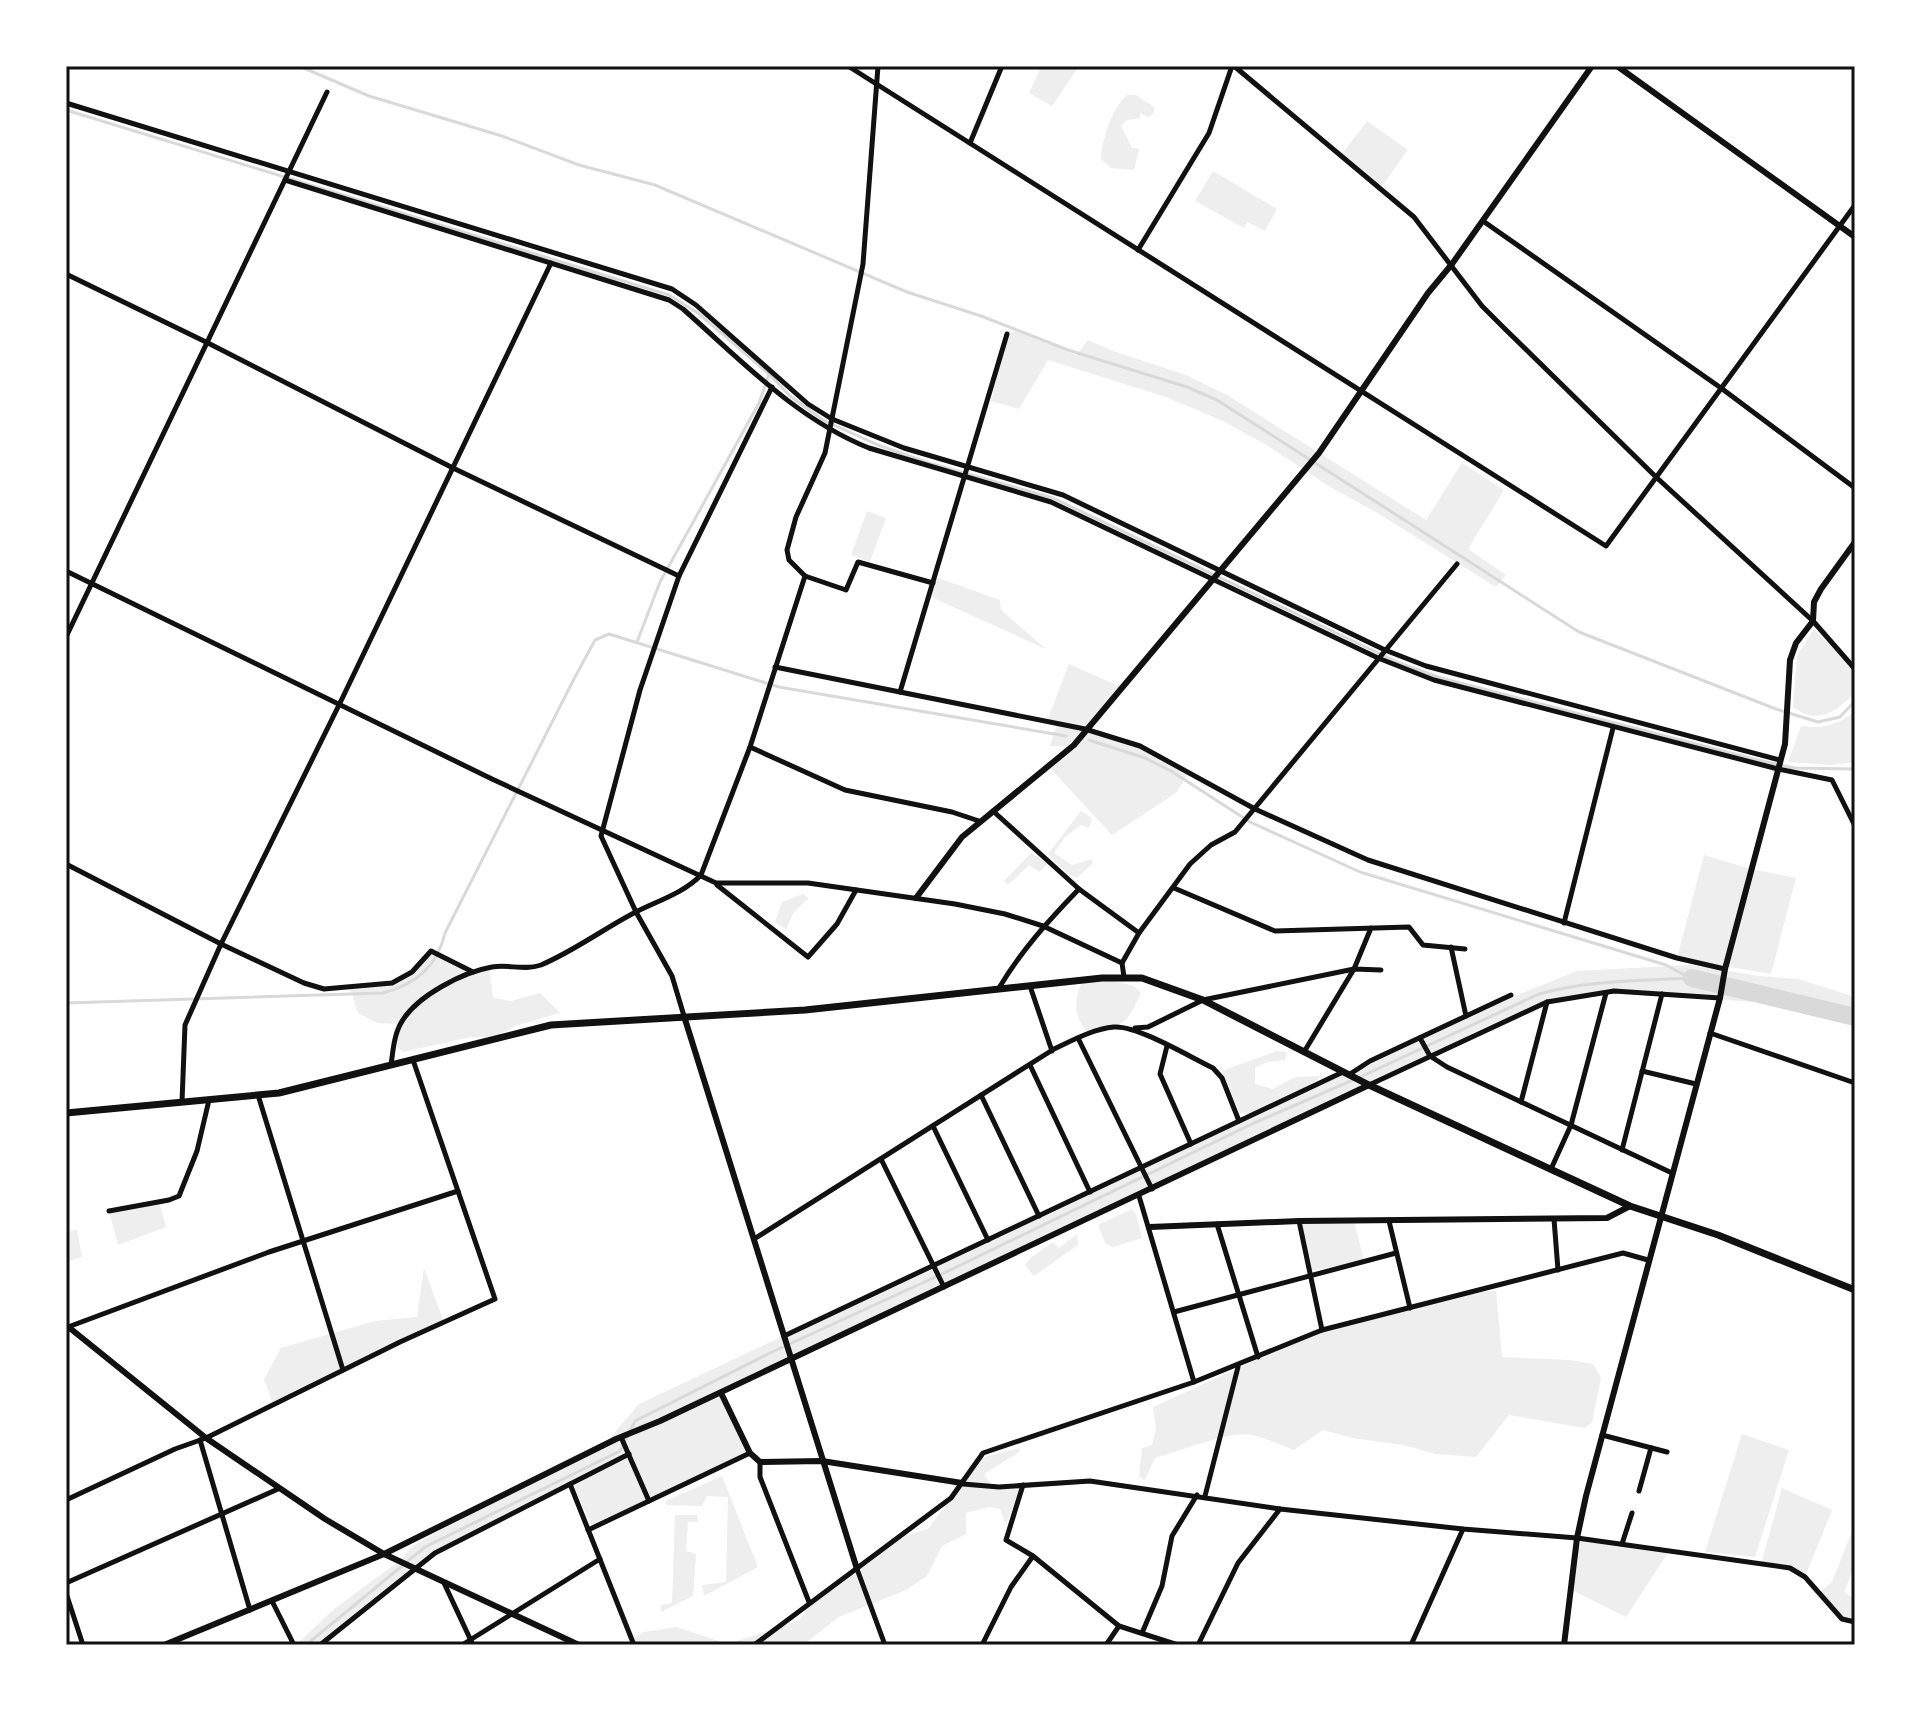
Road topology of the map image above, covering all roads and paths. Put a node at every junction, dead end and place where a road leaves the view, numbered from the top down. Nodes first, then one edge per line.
1 (848, 66) edge
2 (878, 66) edge
3 (1002, 66) edge
4 (1233, 66) edge
5 (1592, 66) edge
6 (1617, 66) edge
7 (877, 84) junction
8 (327, 92) dead end
9 (66, 103) edge
10 (970, 143) junction
11 (289, 171) junction
12 (285, 180) junction
13 (1855, 205) edge
14 (1483, 221) junction
15 (1840, 226) junction
16 (1855, 237) edge
17 (1138, 250) junction
18 (551, 263) junction
19 (1452, 264) junction
20 (66, 274) edge
21 (1007, 334) dead end
22 (208, 343) junction
23 (772, 387) junction
24 (1721, 388) junction
25 (1360, 391) junction
26 (832, 419) junction
27 (830, 430) junction
28 (968, 465) junction
29 (453, 468) junction
30 (964, 477) junction
31 (1656, 477) junction
32 (1855, 488) edge
33 (1855, 542) edge
34 (1457, 564) dead end
35 (1219, 570) junction
36 (66, 571) edge
37 (679, 576) junction
38 (805, 576) junction
39 (1212, 578) junction
40 (92, 583) junction
41 (933, 583) junction
42 (1813, 621) junction
43 (66, 637) edge
44 (1385, 650) junction
45 (1378, 658) junction
46 (775, 667) junction
47 (1855, 669) edge
48 (900, 692) junction
49 (340, 703) junction
50 (1613, 728) junction
51 (1086, 729) junction
52 (750, 747) junction
53 (1780, 760) junction
54 (1778, 769) junction
55 (1255, 809) junction
56 (993, 810) junction
57 (979, 821) junction
58 (1855, 826) edge
59 (602, 830) junction
60 (66, 864) edge
61 (701, 875) junction
62 (716, 883) junction
63 (1174, 888) junction
64 (1079, 889) junction
65 (856, 890) junction
66 (916, 898) junction
67 (636, 912) junction
68 (1564, 923) junction
69 (1043, 926) junction
70 (1371, 928) junction
71 (1139, 933) junction
72 (221, 944) junction
73 (1451, 947) junction
74 (1465, 949) dead end
75 (1122, 963) junction
76 (1354, 969) junction
77 (1725, 969) junction
78 (1381, 970) dead end
79 (473, 972) junction
80 (1124, 977) junction
81 (1030, 986) junction
82 (998, 989) junction
83 (1606, 993) junction
84 (1662, 994) junction
85 (1511, 995) dead end
86 (1720, 998) junction
87 (1203, 1000) junction
88 (1547, 1002) junction
89 (684, 1016) junction
90 (1466, 1016) junction
91 (1132, 1029) junction
92 (1710, 1033) junction
93 (1078, 1038) junction
94 (1420, 1038) junction
95 (1167, 1046) junction
96 (1052, 1051) junction
97 (1304, 1052) junction
98 (1430, 1056) junction
99 (413, 1060) junction
100 (391, 1065) junction
101 (1030, 1065) junction
102 (1642, 1071) junction
103 (1346, 1074) junction
104 (1855, 1083) edge
105 (1696, 1084) junction
106 (1369, 1085) junction
107 (258, 1095) junction
108 (981, 1095) junction
109 (209, 1099) junction
110 (182, 1102) junction
111 (1521, 1102) junction
112 (66, 1113) edge
113 (1239, 1122) junction
114 (1571, 1125) junction
115 (933, 1126) junction
116 (1191, 1144) junction
117 (1622, 1150) junction
118 (881, 1159) junction
119 (1142, 1167) junction
120 (1551, 1169) junction
121 (1672, 1173) junction
122 (1152, 1190) junction
123 (458, 1191) junction
124 (1090, 1192) junction
125 (1139, 1196) junction
126 (1630, 1206) junction
127 (109, 1211) dead end
128 (1039, 1216) junction
129 (1661, 1217) junction
130 (1554, 1219) junction
131 (1299, 1221) junction
132 (1389, 1221) junction
133 (1217, 1224) junction
134 (1150, 1227) junction
135 (754, 1239) junction
136 (988, 1240) junction
137 (301, 1241) junction
138 (1396, 1253) junction
139 (1648, 1260) junction
140 (935, 1265) junction
141 (1558, 1270) junction
142 (1310, 1274) junction
143 (944, 1288) junction
144 (1855, 1290) edge
145 (1238, 1293) junction
146 (1410, 1308) junction
147 (1174, 1312) junction
148 (67, 1326) edge
149 (1322, 1330) junction
150 (784, 1336) junction
151 (1258, 1357) junction
152 (790, 1360) junction
153 (1238, 1366) junction
154 (343, 1370) junction
155 (1194, 1382) junction
156 (721, 1393) junction
157 (1602, 1435) junction
158 (621, 1437) junction
159 (203, 1439) junction
160 (1651, 1448) junction
161 (1667, 1452) dead end
162 (750, 1453) junction
163 (629, 1454) junction
164 (822, 1461) junction
165 (760, 1462) junction
166 (962, 1483) junction
167 (570, 1484) junction
168 (1023, 1485) junction
169 (278, 1489) junction
170 (1639, 1491) dead end
171 (1197, 1495) junction
172 (1205, 1496) junction
173 (66, 1500) edge
174 (649, 1501) junction
175 (1280, 1509) junction
176 (223, 1513) junction
177 (1632, 1513) dead end
178 (1463, 1529) junction
179 (588, 1530) junction
180 (1577, 1538) junction
181 (1622, 1544) junction
182 (384, 1554) junction
183 (1033, 1556) junction
184 (600, 1559) junction
185 (416, 1569) junction
186 (857, 1569) junction
187 (443, 1582) junction
188 (66, 1583) edge
189 (66, 1593) edge
190 (272, 1601) junction
191 (809, 1602) junction
192 (250, 1610) junction
193 (512, 1614) junction
194 (1855, 1622) edge
195 (1119, 1626) junction
196 (1142, 1633) junction
197 (1855, 1637) edge
198 (471, 1642) edge
199 (883, 1642) edge
200 (83, 1645) edge
201 (164, 1645) edge
202 (294, 1645) edge
203 (320, 1645) edge
204 (462, 1645) edge
205 (579, 1645) edge
206 (634, 1645) edge
207 (754, 1645) edge
208 (876, 1645) edge
209 (982, 1645) edge
210 (1106, 1645) edge
211 (1178, 1645) edge
212 (1198, 1645) edge
213 (1411, 1645) edge
214 (1564, 1645) edge
215 (1854, 1645) edge

1 - 7 street
2 - 7 street
3 - 10 street
4 - 17 street
4 - 19 street
5 - 14 street
6 - 15 street
7 - 10 street
7 - 26 street
8 - 11 street
9 - 11 street
10 - 17 street
11 - 12 street
11 - 26 street
12 - 18 street
12 - 22 street
13 - 15 street
14 - 19 street
14 - 24 street
15 - 16 street
15 - 24 street
17 - 25 street
18 - 23 street
18 - 29 street
19 - 25 street
19 - 31 street
20 - 22 street
21 - 28 street
22 - 29 street
22 - 40 street
23 - 27 street
23 - 37 street
24 - 31 street
24 - 32 street
25 - 31 street
25 - 35 street
26 - 27 street
26 - 28 street
27 - 30 street
27 - 38 street
28 - 30 street
28 - 35 street
29 - 37 street
29 - 49 street
30 - 39 street
30 - 41 street
31 - 42 street
33 - 42 street
34 - 44 street
35 - 39 street
35 - 44 street
36 - 40 street
37 - 59 street
38 - 41 street
38 - 46 street
39 - 45 street
39 - 51 street
40 - 43 street
40 - 49 street
41 - 48 street
42 - 47 street
42 - 53 street
44 - 45 street
44 - 53 street
45 - 50 street
45 - 55 street
46 - 48 street
46 - 52 street
48 - 51 street
49 - 59 street
49 - 72 street
50 - 54 street
50 - 68 street
51 - 55 street
51 - 56 street
52 - 57 street
52 - 61 street
53 - 54 street
54 - 58 street
54 - 77 street
55 - 63 street
55 - 68 street
56 - 57 street
56 - 64 street
57 - 66 street
59 - 61 street
59 - 67 street
60 - 72 street
61 - 62 street
61 - 67 street
62 - 65 street
62 - 65 street
63 - 70 street
63 - 71 street
64 - 69 street
64 - 71 street
65 - 66 street
66 - 69 street
67 - 79 street
67 - 89 street
68 - 77 street
69 - 75 street
69 - 82 street
70 - 73 street
70 - 76 street
71 - 75 street
72 - 79 street
72 - 110 street
73 - 74 street
73 - 90 street
75 - 80 street
76 - 78 street
76 - 87 street
76 - 97 street
77 - 86 street
79 - 100 street
80 - 81 main road
80 - 87 main road
81 - 82 main road
81 - 96 street
82 - 89 main road
83 - 84 street
83 - 88 street
83 - 114 street
84 - 86 street
84 - 102 street
85 - 90 street
86 - 92 street
87 - 91 street
87 - 97 main road
88 - 98 street
88 - 111 street
89 - 99 main road
89 - 135 street
90 - 94 street
91 - 93 street
91 - 95 street
92 - 104 street
92 - 105 street
93 - 96 street
93 - 119 street
94 - 98 street
94 - 103 street
95 - 113 street
95 - 116 street
96 - 101 street
97 - 103 main road
98 - 106 street
98 - 111 street
99 - 100 main road
99 - 123 street
100 - 107 main road
101 - 108 street
101 - 124 street
102 - 105 street
102 - 117 street
103 - 106 main road
103 - 113 street
105 - 121 street
106 - 120 main road
106 - 122 street
107 - 109 main road
107 - 137 street
108 - 115 street
108 - 128 street
109 - 110 main road
109 - 127 street
110 - 112 main road
111 - 114 street
113 - 116 street
114 - 117 street
114 - 120 street
115 - 118 street
115 - 136 street
116 - 119 street
117 - 121 street
118 - 135 street
118 - 140 street
119 - 122 street
119 - 124 street
120 - 126 main road
121 - 129 street
122 - 125 street
123 - 137 street
123 - 154 street
124 - 128 street
125 - 134 street
125 - 143 street
126 - 129 main road
126 - 130 street
128 - 136 street
129 - 139 street
129 - 144 main road
130 - 132 street
130 - 141 street
131 - 132 street
131 - 133 street
131 - 142 street
132 - 138 street
133 - 134 street
133 - 145 street
134 - 147 street
135 - 150 street
136 - 140 street
137 - 148 street
137 - 154 street
138 - 142 street
138 - 146 street
139 - 141 street
139 - 157 street
140 - 143 street
140 - 150 street
141 - 146 street
142 - 145 street
142 - 149 street
143 - 152 street
145 - 147 street
145 - 151 street
146 - 149 street
147 - 155 street
148 - 159 street
149 - 151 street
150 - 152 street
151 - 153 street
152 - 156 street
152 - 164 street
153 - 155 street
153 - 172 street
154 - 159 street
155 - 166 street
156 - 158 street
156 - 162 street
157 - 160 street
157 - 180 street
158 - 163 street
158 - 182 street
159 - 169 street
159 - 173 street
159 - 176 street
160 - 161 street
160 - 170 street
162 - 165 street
162 - 174 street
163 - 167 street
163 - 174 street
164 - 165 street
164 - 166 street
164 - 186 street
165 - 191 street
166 - 168 street
166 - 186 street
167 - 179 street
167 - 185 street
168 - 171 street
168 - 183 street
169 - 176 street
169 - 182 street
171 - 172 street
171 - 196 street
172 - 175 street
174 - 179 street
175 - 178 street
175 - 212 street
176 - 188 street
176 - 192 street
177 - 181 street
178 - 180 street
178 - 213 street
179 - 184 street
180 - 181 street
180 - 214 street
181 - 194 street
182 - 185 street
182 - 190 street
183 - 195 street
183 - 209 street
184 - 193 street
184 - 206 street
185 - 187 street
185 - 203 street
186 - 191 street
186 - 199 street
187 - 193 street
187 - 198 street
189 - 200 street
190 - 192 street
190 - 202 street
191 - 207 street
192 - 201 street
193 - 198 street
193 - 205 street
195 - 196 street
195 - 210 street
196 - 211 street
197 - 215 street
198 - 204 street
199 - 208 street

